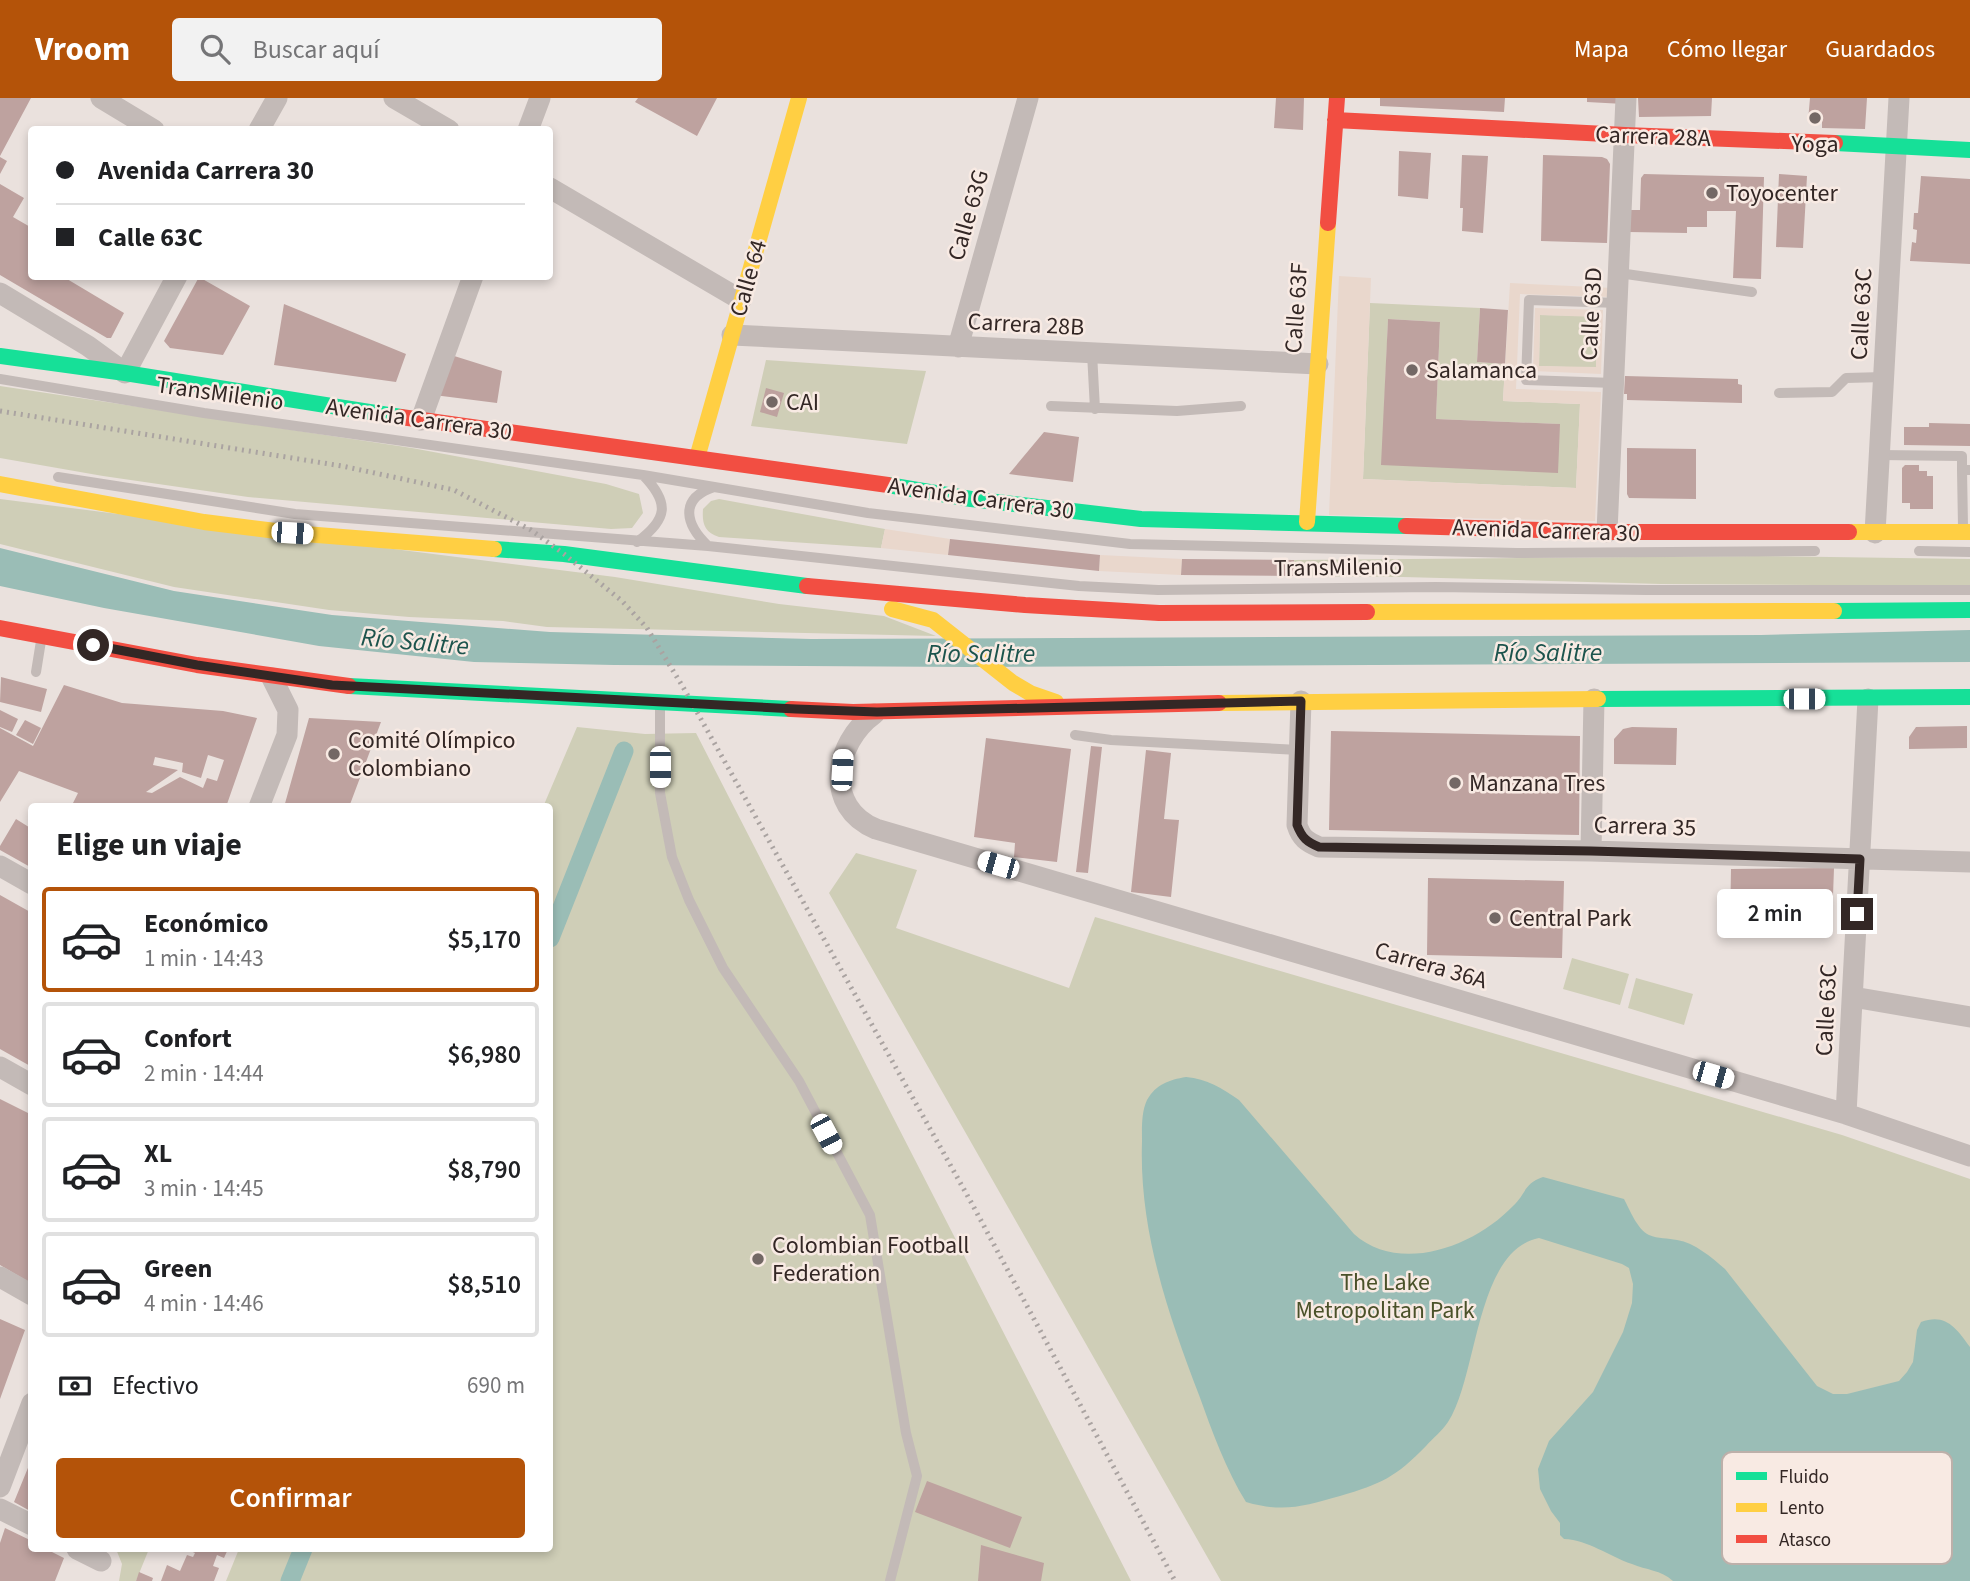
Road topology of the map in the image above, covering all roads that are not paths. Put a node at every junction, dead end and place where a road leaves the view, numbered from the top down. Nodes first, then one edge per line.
1 (101, 98) edge
2 (277, 98) edge
3 (394, 98) edge
4 (540, 98) edge
5 (799, 98) edge
6 (1028, 98) edge
7 (1337, 98) edge
8 (1626, 98) edge
9 (1899, 98) edge
10 (1335, 120) junction
11 (147, 126) edge
12 (261, 126) edge
13 (442, 126) edge
14 (530, 126) edge
15 (1625, 135) junction
16 (1897, 145) junction
17 (1970, 150) edge
18 (553, 190) edge
19 (1619, 273) junction
20 (175, 280) edge
21 (472, 280) edge
22 (1752, 292) dead end
23 (0, 293) edge
24 (741, 300) junction
25 (1618, 303) junction
26 (732, 335) junction
27 (958, 347) junction
28 (1092, 353) junction
29 (0, 356) edge
30 (1318, 364) junction
31 (125, 373) junction
32 (1884, 377) junction
33 (0, 379) edge
34 (1614, 383) junction
35 (1779, 393) dead end
36 (1241, 405) dead end
37 (1051, 406) dead end
38 (1095, 409) junction
39 (421, 420) junction
40 (1880, 455) junction
41 (696, 458) junction
42 (1966, 470) edge
43 (40, 473) dead end
44 (643, 475) junction
45 (0, 484) edge
46 (716, 486) junction
47 (1307, 522) junction
48 (1607, 532) junction
49 (1967, 532) edge
50 (1875, 533) junction
51 (637, 542) junction
52 (708, 546) junction
53 (1832, 551) dead end
54 (1901, 551) dead end
55 (1970, 552) edge
56 (781, 584) junction
57 (1970, 590) edge
58 (1970, 610) edge
59 (2, 629) edge
60 (42, 636) junction
61 (36, 673) dead end
62 (272, 678) junction
63 (1970, 697) edge
64 (1594, 699) junction
65 (1868, 699) junction
66 (1301, 701) junction
67 (661, 702) junction
68 (1075, 707) junction
69 (813, 710) junction
70 (877, 712) junction
71 (1075, 735) dead end
72 (1299, 750) junction
73 (843, 753) junction
74 (261, 803) edge
75 (1591, 851) junction
76 (1860, 859) junction
77 (1970, 862) edge
78 (0, 866) edge
79 (28, 882) edge
80 (1853, 997) junction
81 (1970, 1017) edge
82 (0, 1067) edge
83 (28, 1083) edge
84 (1846, 1114) junction
85 (1970, 1156) edge
86 (0, 1277) edge
87 (28, 1293) edge
88 (28, 1414) edge
89 (0, 1487) edge
90 (0, 1508) edge
91 (28, 1523) edge
92 (83, 1552) edge
93 (101, 1561) dead end
94 (890, 1581) edge

1 - 11 street
2 - 12 street
3 - 13 street
4 - 14 street
5 - 24 main road, Calle 64
6 - 27 street, Calle 63G
7 - 10 main road, Calle 63F
8 - 15 street, Calle 63D
9 - 16 street, Calle 63C
10 - 15 main road, Carrera 28A
10 - 30 main road, Calle 63F
15 - 16 main road, Carrera 28A
15 - 19 street, Calle 63D
16 - 17 main road, Carrera 28A
16 - 32 street, Calle 63C
18 - 24 street
19 - 22 lane
19 - 25 street, Calle 63D
20 - 31 street
21 - 39 street
23 - 31 street
24 - 26 main road, Calle 64
25 - 34 street, Calle 63D
25 - 34 lane
26 - 27 street, Carrera 28B
26 - 41 main road, Calle 64
27 - 28 street, Carrera 28B
28 - 30 street, Carrera 28B
28 - 38 lane
29 - 31 main road, Avenida Carrera 30
30 - 47 main road, Calle 63F
31 - 39 main road, Avenida Carrera 30
32 - 35 lane
32 - 40 street, Calle 63C
33 - 44 lane, TransMilenio
34 - 48 street, Calle 63D
36 - 38 lane
37 - 38 lane
39 - 41 main road, Avenida Carrera 30
40 - 42 lane
40 - 50 street, Calle 63C
41 - 47 main road, Avenida Carrera 30
42 - 49 lane
43 - 51 lane, TransMilenio
44 - 46 lane, TransMilenio
44 - 51 lane
45 - 56 main road
46 - 52 lane
46 - 53 lane, TransMilenio
47 - 48 main road, Avenida Carrera 30
48 - 50 main road, Avenida Carrera 30
49 - 50 main road, Avenida Carrera 30
51 - 52 lane, TransMilenio
52 - 57 lane, TransMilenio
54 - 55 lane
56 - 58 main road
56 - 68 main road
59 - 60 main road
60 - 61 lane
60 - 62 main road
62 - 67 main road
62 - 74 street
63 - 65 main road
64 - 65 main road
64 - 66 main road
64 - 75 street
65 - 76 street, Calle 63C
66 - 68 main road
66 - 72 street
67 - 69 main road
67 - 94 lane
68 - 70 main road
69 - 70 main road
69 - 73 street
70 - 73 street
71 - 72 lane
72 - 75 street, Carrera 35
73 - 84 street, Carrera 36A
75 - 76 street, Carrera 35
76 - 77 street, Carrera 35
76 - 80 street, Calle 63C
78 - 79 street
80 - 81 street
80 - 84 street, Calle 63C
82 - 83 street
84 - 85 street, Carrera 36A
86 - 87 street
88 - 89 street
90 - 91 street
92 - 93 street

